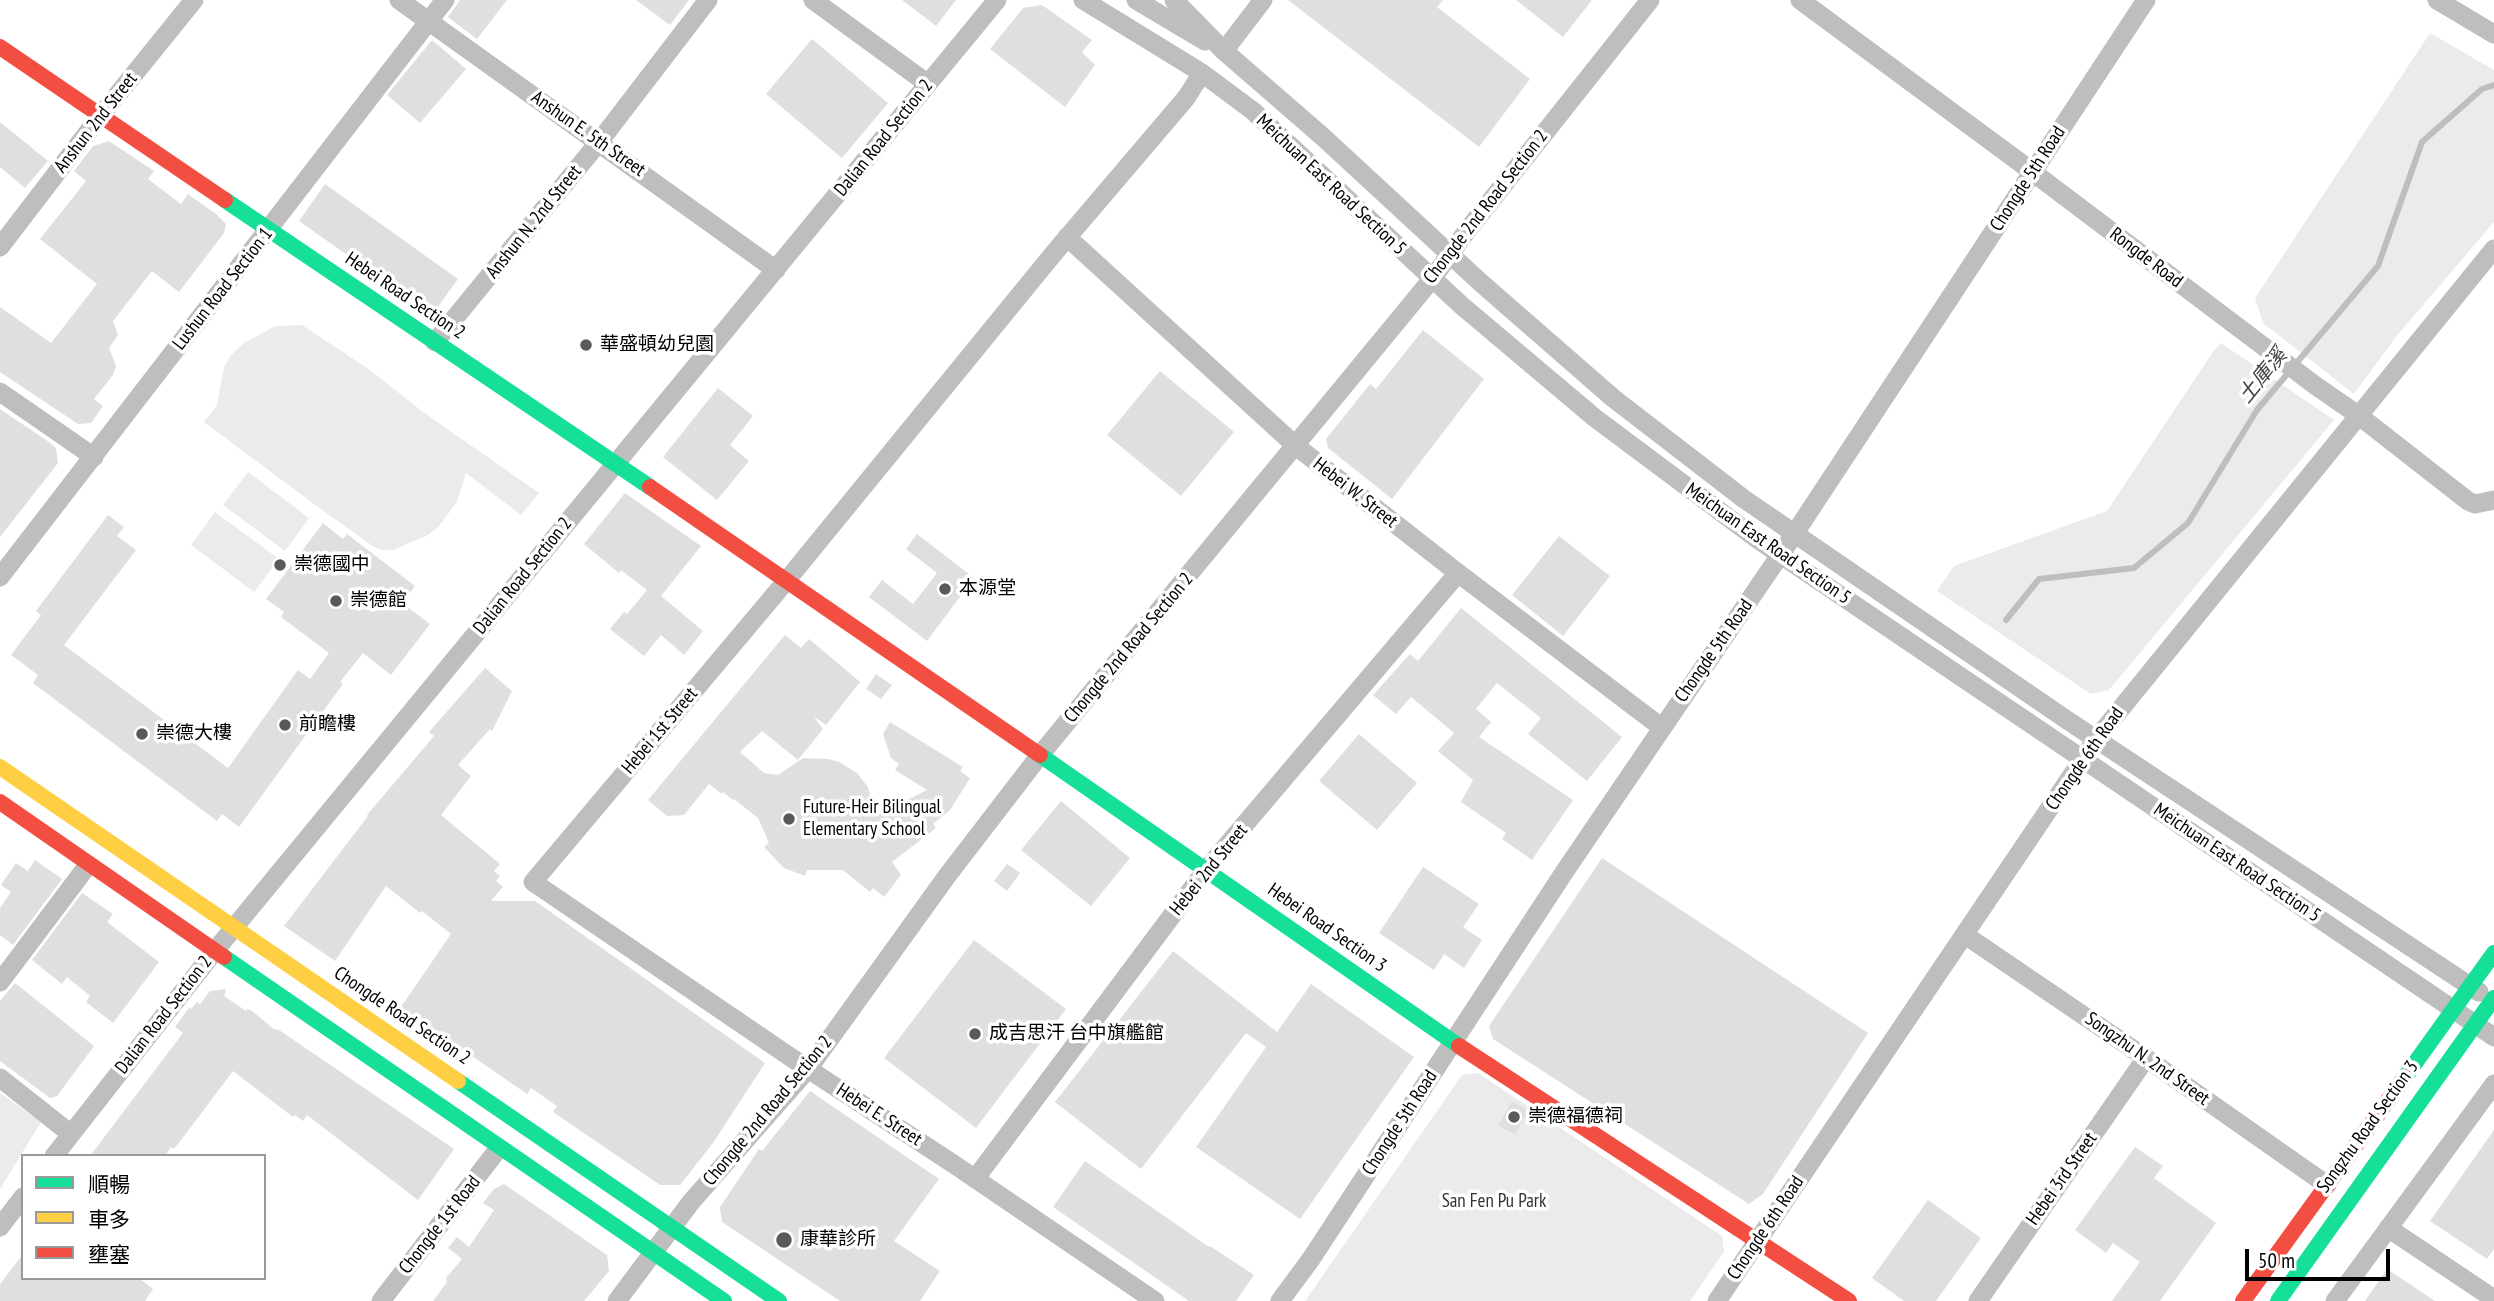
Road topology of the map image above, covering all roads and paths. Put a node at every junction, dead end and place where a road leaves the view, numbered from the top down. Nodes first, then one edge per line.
1 (194, 0) edge
2 (399, 0) edge
3 (445, 0) edge
4 (708, 0) edge
5 (813, 0) edge
6 (997, 0) edge
7 (1083, 0) edge
8 (1136, 0) edge
9 (1174, 0) edge
10 (1263, 0) edge
11 (1650, 0) edge
12 (1800, 0) edge
13 (2146, 0) edge
14 (2437, 0) edge
15 (429, 21) junction
16 (2494, 34) edge
17 (0, 47) edge
18 (1224, 51) junction
19 (1202, 73) junction
20 (928, 83) junction
21 (101, 115) junction
22 (599, 142) junction
23 (2033, 172) junction
24 (269, 229) junction
25 (1067, 237) junction
26 (0, 247) edge
27 (2494, 248) edge
28 (1450, 255) junction
29 (776, 270) junction
30 (1432, 279) junction
31 (435, 342) junction
32 (0, 392) edge
33 (2358, 415) junction
34 (1296, 446) junction
35 (94, 457) junction
36 (615, 464) junction
37 (2494, 500) edge
38 (1794, 533) junction
39 (1780, 554) junction
40 (1458, 573) junction
41 (0, 576) edge
42 (787, 580) junction
43 (1661, 727) junction
44 (2096, 738) junction
45 (1040, 755) junction
46 (2083, 759) junction
47 (0, 767) edge
48 (0, 802) edge
49 (88, 865) junction
50 (1206, 870) junction
51 (533, 881) joint
52 (234, 926) junction
53 (1965, 935) junction
54 (214, 952) junction
55 (2494, 953) edge
56 (0, 982) edge
57 (2470, 986) junction
58 (2493, 1001) edge
59 (2454, 1010) junction
60 (2475, 1024) junction
61 (2494, 1037) edge
62 (1453, 1042) junction
63 (2146, 1058) junction
64 (808, 1069) junction
65 (0, 1078) edge
66 (2494, 1084) edge
67 (71, 1134) junction
68 (499, 1149) junction
69 (56, 1154) edge
70 (975, 1178) junction
71 (2327, 1185) junction
72 (21, 1200) edge
73 (0, 1227) edge
74 (671, 1227) junction
75 (2388, 1228) junction
76 (1757, 1241) junction
77 (653, 1251) junction
78 (2494, 1299) edge
79 (381, 1301) edge
80 (617, 1301) edge
81 (724, 1301) edge
82 (779, 1301) edge
83 (1155, 1301) edge
84 (1280, 1301) edge
85 (1717, 1301) edge
86 (1849, 1301) edge
87 (1978, 1301) edge
88 (2243, 1301) edge
89 (2278, 1301) edge
90 (2335, 1301) edge

1 - 21 street, Anshun 2nd Street
2 - 15 street, Anshun E. 5th Street
3 - 15 street, Lushun Road Section 1
4 - 22 street, Anshun N. 2nd Street
5 - 20 street
6 - 20 street, Dalian Road Section 2
7 - 19 street, Meichuan East Road Section 5
8 - 18 street, Meichuan East Road Section 5
9 - 18 street, Meichuan East Road Section 5
10 - 18 street
11 - 28 street, Chongde 2nd Road Section 2
12 - 23 street, Rongde Road
13 - 23 street, Chongde 5th Road
14 - 16 street
15 - 22 street, Anshun E. 5th Street
15 - 24 street, Lushun Road Section 1
17 - 21 street, Hebei Road Section 2
18 - 28 street, Meichuan East Road Section 5
19 - 25 street, Hebei 1st Street
19 - 30 street, Meichuan East Road Section 5
20 - 29 street, Dalian Road Section 2
21 - 24 street, Hebei Road Section 2
21 - 26 street, Anshun 2nd Street
22 - 29 street, Anshun E. 5th Street
22 - 31 street, Anshun N. 2nd Street
23 - 33 street, Rongde Road
23 - 38 street, Chongde 5th Road
24 - 31 street, Hebei Road Section 2
24 - 35 street, Lushun Road Section 1
25 - 34 street, Hebei W. Street
25 - 42 street, Hebei 1st Street
27 - 33 street, Chongde 6th Road
28 - 30 street, Chongde 2nd Road Section 2
28 - 38 street, Meichuan East Road Section 5
29 - 36 street, Dalian Road Section 2
30 - 34 street, Chongde 2nd Road Section 2
30 - 39 street, Meichuan East Road Section 5
31 - 36 street, Hebei Road Section 2
32 - 35 street
33 - 37 street, Rongde Road
33 - 44 street, Chongde 6th Road
34 - 40 street, Hebei W. Street
34 - 45 street, Chongde 2nd Road Section 2
35 - 41 street, Lushun Road Section 1
36 - 42 street, Hebei Road Section 2
36 - 52 street, Dalian Road Section 2
38 - 39 street, Chongde 5th Road
38 - 44 street, Meichuan East Road Section 5
39 - 43 street, Chongde 5th Road
39 - 46 street, Meichuan East Road Section 5
40 - 43 street, Hebei W. Street
40 - 50 street, Hebei 2nd Street
42 - 45 street, Hebei Road Section 3
42 - 51 street, Hebei 1st Street
43 - 62 street, Chongde 5th Road
44 - 46 street, Chongde 6th Road
44 - 57 street, Meichuan East Road Section 5
45 - 50 street, Hebei Road Section 3
45 - 64 street, Chongde 2nd Road Section 2
46 - 53 street, Chongde 6th Road
46 - 59 street, Meichuan East Road Section 5
47 - 52 street, Chongde Road Section 2
48 - 49 street
49 - 54 street
49 - 56 street
50 - 62 street, Hebei Road Section 3
50 - 70 street, Hebei 2nd Street
51 - 64 street, Hebei E. Street
52 - 54 street, Dalian Road Section 2
52 - 74 street, Chongde Road Section 2
53 - 63 street, Songzhu N. 2nd Street
53 - 76 street, Chongde 6th Road
54 - 67 street, Dalian Road Section 2
54 - 68 street
55 - 57 street, Songzhu Road Section 3
57 - 58 street, Meichuan East Road Section 5
57 - 59 street, Songzhu Road Section 3
58 - 60 street, Songzhu Road Section 3
59 - 60 street, Meichuan East Road Section 5
59 - 71 street, Songzhu Road Section 3
60 - 61 street, Meichuan East Road Section 5
60 - 89 street, Songzhu Road Section 3
62 - 76 street, Hebei Road Section 3
62 - 84 street, Chongde 5th Road
63 - 71 street, Songzhu N. 2nd Street
63 - 87 street, Hebei 3rd Street
64 - 70 street, Hebei E. Street
64 - 74 street, Chongde 2nd Road Section 2
65 - 67 street
66 - 75 street
67 - 69 street, Dalian Road Section 2
68 - 77 street
68 - 79 street, Chongde 1st Road
70 - 83 street, Hebei E. Street
71 - 88 street, Songzhu Road Section 3
72 - 73 street
74 - 77 street, Chongde 2nd Road Section 2
74 - 82 street, Chongde Road Section 2
75 - 78 street
75 - 90 street
76 - 85 street, Chongde 6th Road
76 - 86 street, Hebei Road Section 3
77 - 80 street, Chongde 2nd Road Section 2
77 - 81 street

